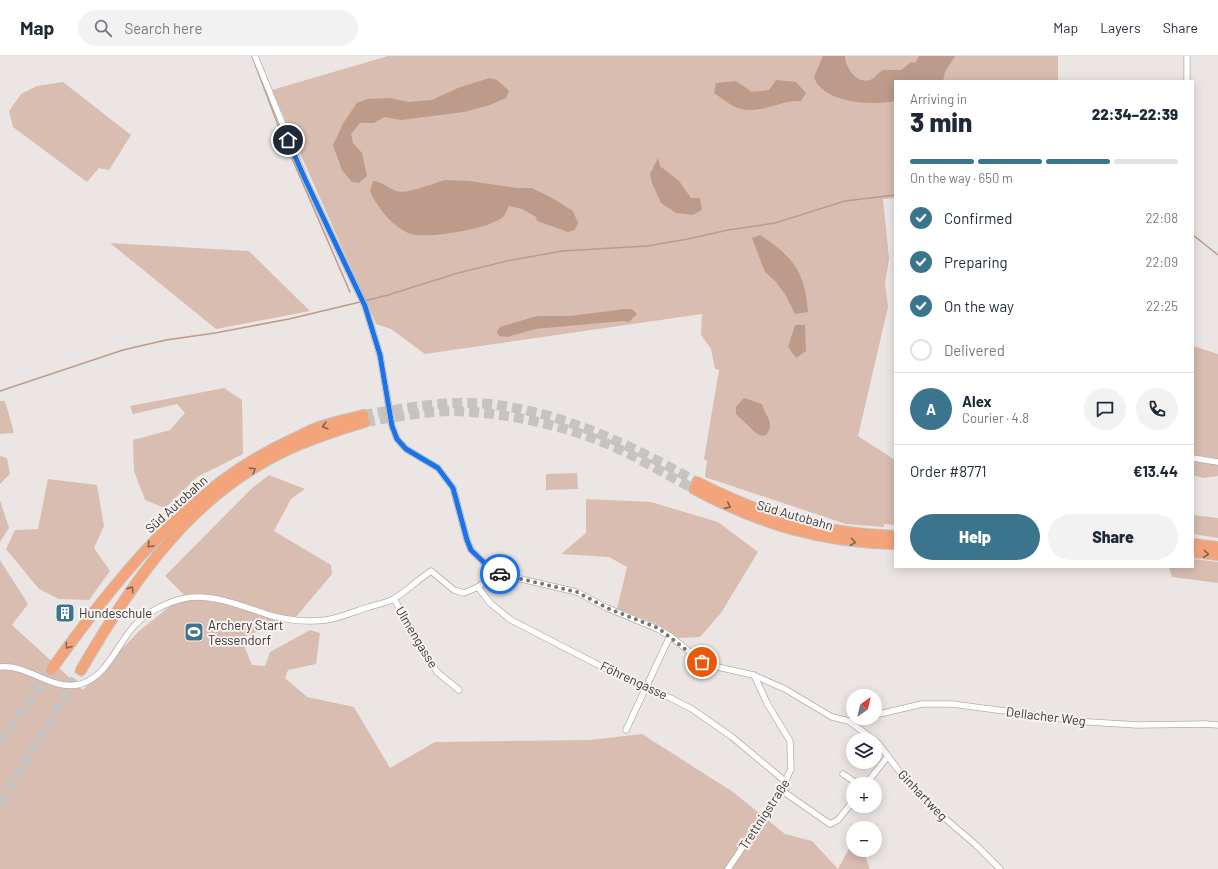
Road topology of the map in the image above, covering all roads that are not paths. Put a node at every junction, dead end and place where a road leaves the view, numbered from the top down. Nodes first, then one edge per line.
1 (255, 56) edge
2 (1188, 56) edge
3 (1187, 80) edge
4 (1194, 458) edge
5 (1218, 462) edge
6 (894, 536) edge
7 (894, 544) edge
8 (1194, 544) edge
9 (1218, 547) edge
10 (1194, 552) edge
11 (1218, 555) edge
12 (495, 573) junction
13 (478, 586) junction
14 (394, 599) junction
15 (670, 636) junction
16 (0, 667) edge
17 (51, 670) tunnel mouth
18 (81, 670) tunnel mouth
19 (753, 675) junction
20 (647, 686) junction
21 (459, 690) dead end
22 (882, 713) edge
23 (846, 719) edge
24 (855, 725) edge
25 (1218, 725) edge
26 (626, 730) dead end
27 (888, 756) junction
28 (843, 774) dead end
29 (848, 777) edge
30 (872, 777) edge
31 (786, 782) junction
32 (781, 790) junction
33 (846, 810) edge
34 (728, 869) edge
35 (1000, 869) edge

1 - 12 street
2 - 3 street
4 - 5 street
6 -> 7 highway, Süd Autobahn
8 - 9 highway
10 -> 11 highway
12 - 13 street
12 - 15 street
13 - 14 street
13 - 20 street, Föhrengasse
14 - 16 street
14 - 21 street, Ulmengasse
15 - 19 street
15 - 20 street
18 -> 17 highway, Süd Autobahn
19 - 23 street
19 - 31 street, Trettnigstraße
20 - 26 street
20 - 31 street, Föhrengasse
22 - 25 street, Dellacher Weg
24 - 27 street, Ginhartweg
27 - 30 street
27 - 35 street, Ginhartweg
28 - 29 street
31 - 32 street, Trettnigstraße
32 - 33 street
32 - 34 street, Trettnigstraße

